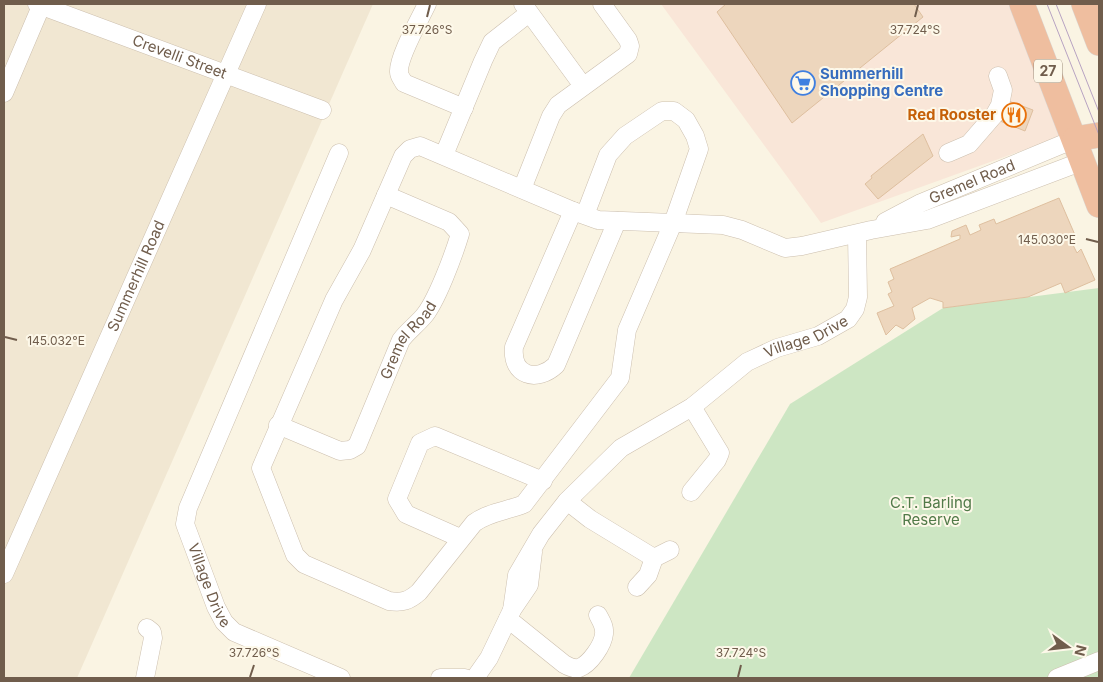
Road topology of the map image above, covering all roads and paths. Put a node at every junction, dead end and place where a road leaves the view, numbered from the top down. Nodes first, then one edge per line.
1 (40, 4) edge
2 (257, 4) edge
3 (427, 4) edge
4 (602, 4) edge
5 (1022, 4) edge
6 (1084, 4) edge
7 (526, 8) edge
8 (1099, 43) edge
9 (227, 75) junction
10 (998, 76) dead end
11 (583, 86) junction
12 (4, 93) edge
13 (464, 108) junction
14 (322, 110) dead end
15 (1089, 147) edge
16 (339, 153) dead end
17 (948, 153) dead end
18 (444, 155) junction
19 (522, 189) junction
20 (386, 195) junction
21 (1099, 205) edge
22 (579, 213) junction
23 (617, 221) junction
24 (673, 223) junction
25 (864, 232) junction
26 (692, 407) junction
27 (278, 425) junction
28 (543, 481) junction
29 (692, 492) dead end
30 (567, 501) junction
31 (460, 538) junction
32 (670, 550) dead end
33 (654, 558) junction
34 (4, 574) edge
35 (636, 587) dead end
36 (510, 614) junction
37 (598, 615) dead end
38 (147, 628) dead end
39 (1099, 661) edge
40 (145, 678) edge
41 (341, 678) edge
42 (440, 678) edge
43 (465, 678) edge
44 (475, 678) edge
45 (1057, 678) edge

1 - 9 street, Crevelli Street
1 - 12 street
2 - 9 street, Summerhill Road
3 - 13 street
4 - 11 street
5 - 15 highway, 27
6 - 8 highway
7 - 11 street
7 - 13 street
9 - 14 street, Crevelli Street
9 - 34 street, Summerhill Road
10 - 17 street
11 - 19 street
13 - 18 street
15 - 21 highway, 27
15 - 25 street, Gremel Road
16 - 41 street, Village Drive
18 - 19 street, Gremel Road
18 - 20 street, Gremel Road
19 - 22 street, Gremel Road
20 - 27 street, Gremel Road
20 - 27 street, Gremel Road
22 - 23 street, Gremel Road
22 - 23 street, Gremel Road
22 - 24 street, Gremel Road
23 - 24 street, Gremel Road
24 - 25 street, Gremel Road
24 - 28 street, Gremel Road
25 - 26 street, Village Drive
26 - 29 street
26 - 30 street, Village Drive
27 - 31 street, Gremel Road
28 - 31 street, Gremel Road
28 - 31 street
30 - 33 street
30 - 36 street, Village Drive
32 - 33 street
33 - 35 street
36 - 37 street
36 - 44 street, Village Drive
38 - 40 street
39 - 45 street
42 - 43 street

